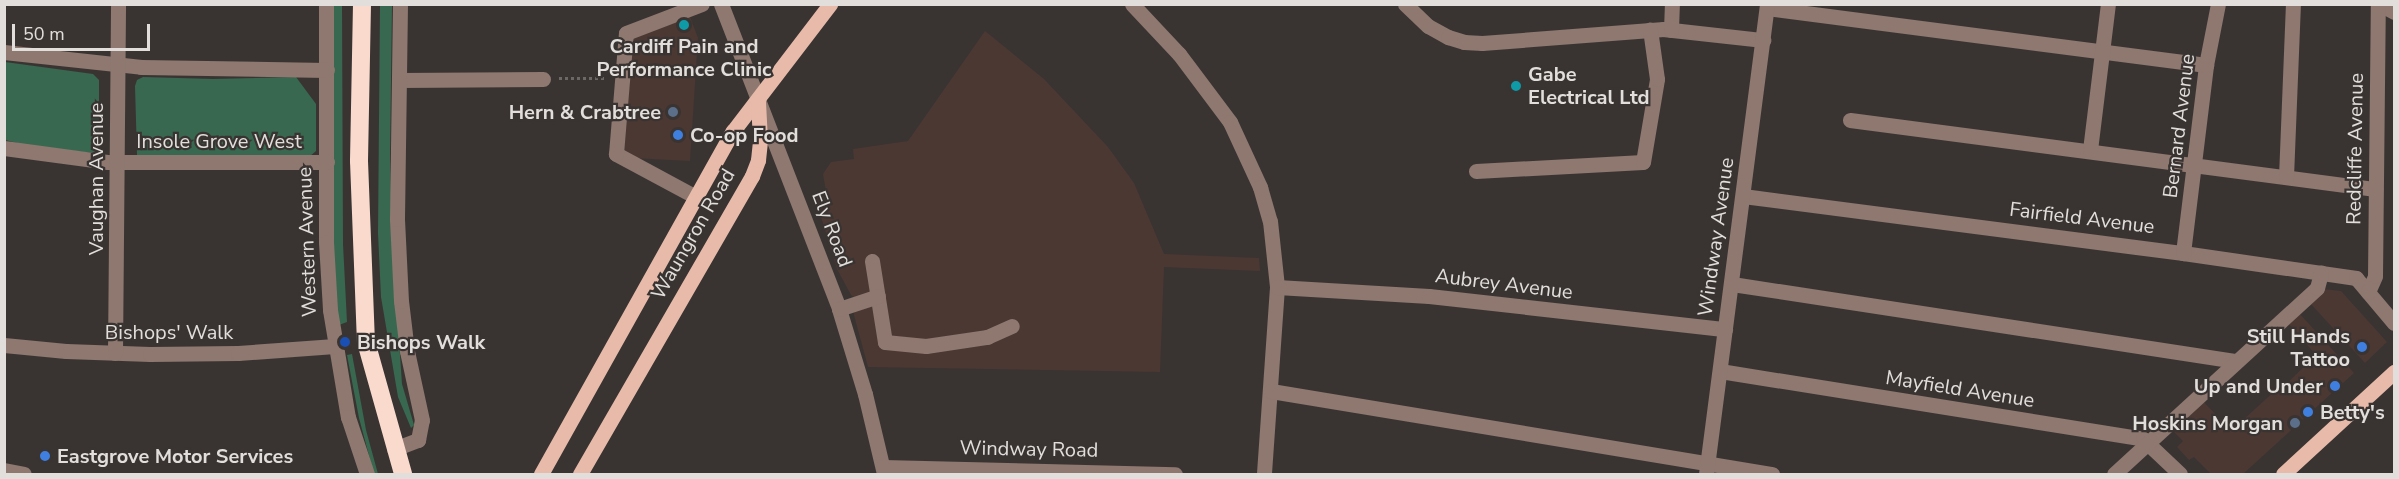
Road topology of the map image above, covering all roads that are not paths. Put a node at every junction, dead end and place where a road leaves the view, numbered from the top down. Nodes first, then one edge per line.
1 (118, 4) edge
2 (326, 4) edge
3 (362, 4) edge
4 (400, 4) edge
5 (702, 4) edge
6 (721, 4) edge
7 (830, 4) edge
8 (1132, 4) edge
9 (1405, 4) edge
10 (1672, 4) edge
11 (2108, 4) edge
12 (2218, 4) edge
13 (2293, 4) edge
14 (2379, 4) edge
15 (1767, 6) edge
16 (2394, 12) edge
17 (1650, 29) junction
18 (1671, 30) junction
19 (1763, 40) junction
20 (2103, 51) junction
21 (4, 52) edge
22 (118, 65) junction
23 (2206, 65) junction
24 (327, 70) junction
25 (543, 79) road end
26 (399, 80) junction
27 (758, 101) junction
28 (1850, 120) dead end
29 (4, 148) edge
30 (2090, 150) junction
31 (117, 162) junction
32 (327, 162) junction
33 (2195, 164) junction
34 (1476, 171) dead end
35 (2286, 177) junction
36 (2375, 189) junction
37 (1743, 196) junction
38 (696, 197) junction
39 (2183, 253) junction
40 (872, 261) dead end
41 (2321, 273) junction
42 (1732, 284) junction
43 (1277, 287) junction
44 (2368, 292) junction
45 (878, 296) junction
46 (839, 309) junction
47 (2394, 323) edge
48 (1012, 326) dead end
49 (1725, 330) junction
50 (4, 345) edge
51 (334, 346) junction
52 (115, 353) junction
53 (2236, 362) junction
54 (1720, 372) junction
55 (2394, 372) edge
56 (1271, 391) junction
57 (2149, 442) junction
58 (394, 449) junction
59 (4, 470) edge
60 (1706, 470) edge
61 (883, 471) edge
62 (24, 474) edge
63 (366, 474) edge
64 (403, 474) edge
65 (541, 474) edge
66 (580, 474) edge
67 (1174, 474) edge
68 (1264, 474) edge
69 (1772, 474) edge
70 (2114, 474) edge
71 (2180, 474) edge
72 (2283, 474) edge

1 - 22 street, Vaughan Avenue
2 - 24 street, Western Avenue
3 - 58 highway
4 - 26 street
5 - 38 street
6 - 27 street, Ely Road
7 - 27 main road
8 - 43 street
9 - 17 street
10 - 18 street
11 - 20 street
12 - 23 street, Bernard Avenue
13 - 35 street
14 - 16 street
14 - 36 street, Redcliffe Avenue
15 - 19 street, Windway Avenue
15 - 20 street
17 - 18 street
17 - 34 street
18 - 19 street
19 - 37 street, Windway Avenue
20 - 23 street
20 - 30 street
21 - 22 street
22 - 24 street
22 - 31 street, Vaughan Avenue
23 - 33 street, Bernard Avenue
24 - 32 street, Western Avenue
25 - 26 street
26 - 58 street
27 - 38 main road, Waungron Road
27 - 46 street, Ely Road
27 - 66 main road, Waungron Road
28 - 30 street
29 - 31 street, Insole Grove West
30 - 33 street
31 - 32 street, Insole Grove West
31 - 52 street, Vaughan Avenue
32 - 51 street, Western Avenue
33 - 35 street
33 - 39 street, Bernard Avenue
35 - 36 street
36 - 44 street, Redcliffe Avenue
37 - 39 street, Fairfield Avenue
37 - 42 street, Windway Avenue
38 - 65 main road, Waungron Road
39 - 41 street, Fairfield Avenue
40 - 45 street
41 - 44 street, Fairfield Avenue
41 - 53 street
42 - 49 street, Windway Avenue
42 - 53 street
43 - 49 street, Aubrey Avenue
43 - 56 street
44 - 47 street, Fairfield Avenue
45 - 46 street
45 - 48 street
46 - 61 street, Ely Road
49 - 54 street, Windway Avenue
50 - 52 street, Bishops' Walk
51 - 52 street, Bishops' Walk
51 - 63 street, Western Avenue
53 - 57 street
54 - 57 street, Mayfield Avenue
54 - 60 street, Windway Avenue
55 - 72 main road
56 - 60 street
56 - 68 street
57 - 70 street
57 - 71 street
58 - 64 highway
59 - 62 street
60 - 69 street
61 - 67 street, Windway Road

